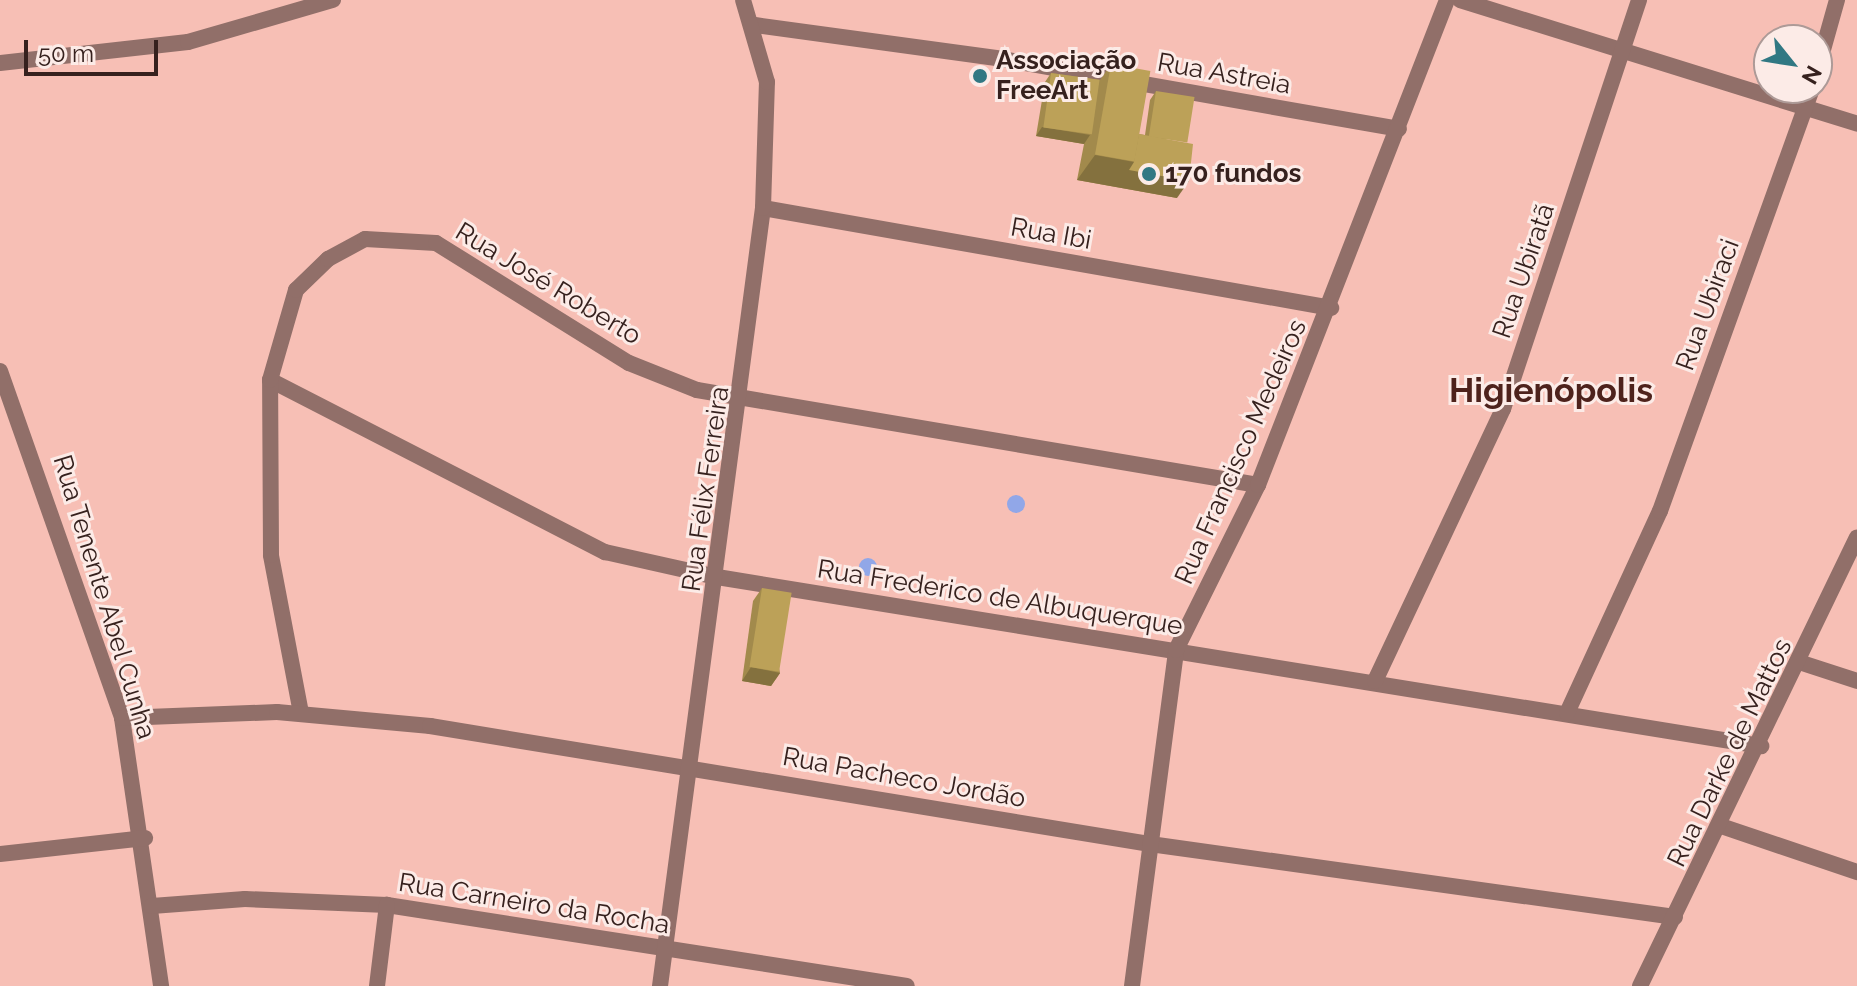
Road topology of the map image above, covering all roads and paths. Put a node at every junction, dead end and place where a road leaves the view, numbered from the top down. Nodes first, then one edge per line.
1 (333, 0) edge
2 (743, 0) edge
3 (1447, 0) edge
4 (1460, 0) edge
5 (1639, 0) edge
6 (1837, 0) edge
7 (1830, 24) edge
8 (755, 25) junction
9 (1626, 50) junction
10 (0, 63) edge
11 (1807, 106) junction
12 (1857, 124) edge
13 (1399, 129) junction
14 (763, 208) junction
15 (1331, 308) junction
16 (0, 371) edge
17 (270, 380) junction
18 (742, 403) junction
19 (1258, 485) junction
20 (1857, 538) edge
21 (717, 577) junction
22 (1176, 650) junction
23 (1802, 663) junction
24 (1375, 681) junction
25 (1857, 681) edge
26 (301, 713) junction
27 (1567, 713) junction
28 (122, 718) junction
29 (1761, 746) junction
30 (693, 767) junction
31 (1721, 826) junction
32 (145, 838) junction
33 (1150, 844) junction
34 (0, 854) edge
35 (1857, 872) edge
36 (387, 905) junction
37 (152, 906) junction
38 (1675, 917) junction
39 (666, 949) junction
40 (161, 986) edge
41 (377, 986) edge
42 (660, 986) edge
43 (907, 986) edge
44 (1132, 986) edge
45 (1640, 986) edge

1 - 10 street
2 - 8 street, Rua Félix Ferreira
3 - 13 street, Rua Francisco Medeiros
4 - 9 street
5 - 9 street, Rua Ubiratã
6 - 7 street
8 - 13 street, Rua Astreia
8 - 14 street, Rua Félix Ferreira
9 - 11 street
9 - 24 street, Rua Ubiratã
11 - 12 street
11 - 27 street, Rua Ubiraci
13 - 15 street, Rua Francisco Medeiros
14 - 15 street, Rua Ibi
14 - 18 street, Rua Félix Ferreira
15 - 19 street, Rua Francisco Medeiros
16 - 28 street, Rua Tenente Abel Cunha
17 - 18 street, Rua José Roberto
17 - 21 street, Rua Frederico de Albuquerque
17 - 26 street, Rua José Roberto
18 - 19 street, Rua José Roberto
18 - 21 street, Rua Félix Ferreira
19 - 22 street, Rua Francisco Medeiros
20 - 23 street, Rua Darke de Mattos
21 - 22 street, Rua Frederico de Albuquerque
21 - 30 street, Rua Félix Ferreira
22 - 24 street, Rua Frederico de Albuquerque
22 - 33 street, Rua Francisco Medeiros
23 - 25 street
23 - 29 street, Rua Darke de Mattos
24 - 27 street, Rua Frederico de Albuquerque
26 - 28 street, Rua Pacheco Jordão
26 - 30 street, Rua Pacheco Jordão
27 - 29 street, Rua Frederico de Albuquerque
28 - 32 street, Rua Tenente Abel Cunha
29 - 31 street, Rua Darke de Mattos
30 - 33 street, Rua Pacheco Jordão
30 - 39 street, Rua Félix Ferreira
31 - 35 street
31 - 38 street, Rua Darke de Mattos
32 - 34 street
32 - 37 street, Rua Tenente Abel Cunha
33 - 38 street, Rua Pacheco Jordão
33 - 44 street, Rua Francisco Medeiros
36 - 37 street, Rua Carneiro da Rocha
36 - 39 street, Rua Carneiro da Rocha
36 - 41 street
37 - 40 street, Rua Tenente Abel Cunha
38 - 45 street, Rua Darke de Mattos
39 - 42 street, Rua Félix Ferreira
39 - 43 street, Rua Carneiro da Rocha

